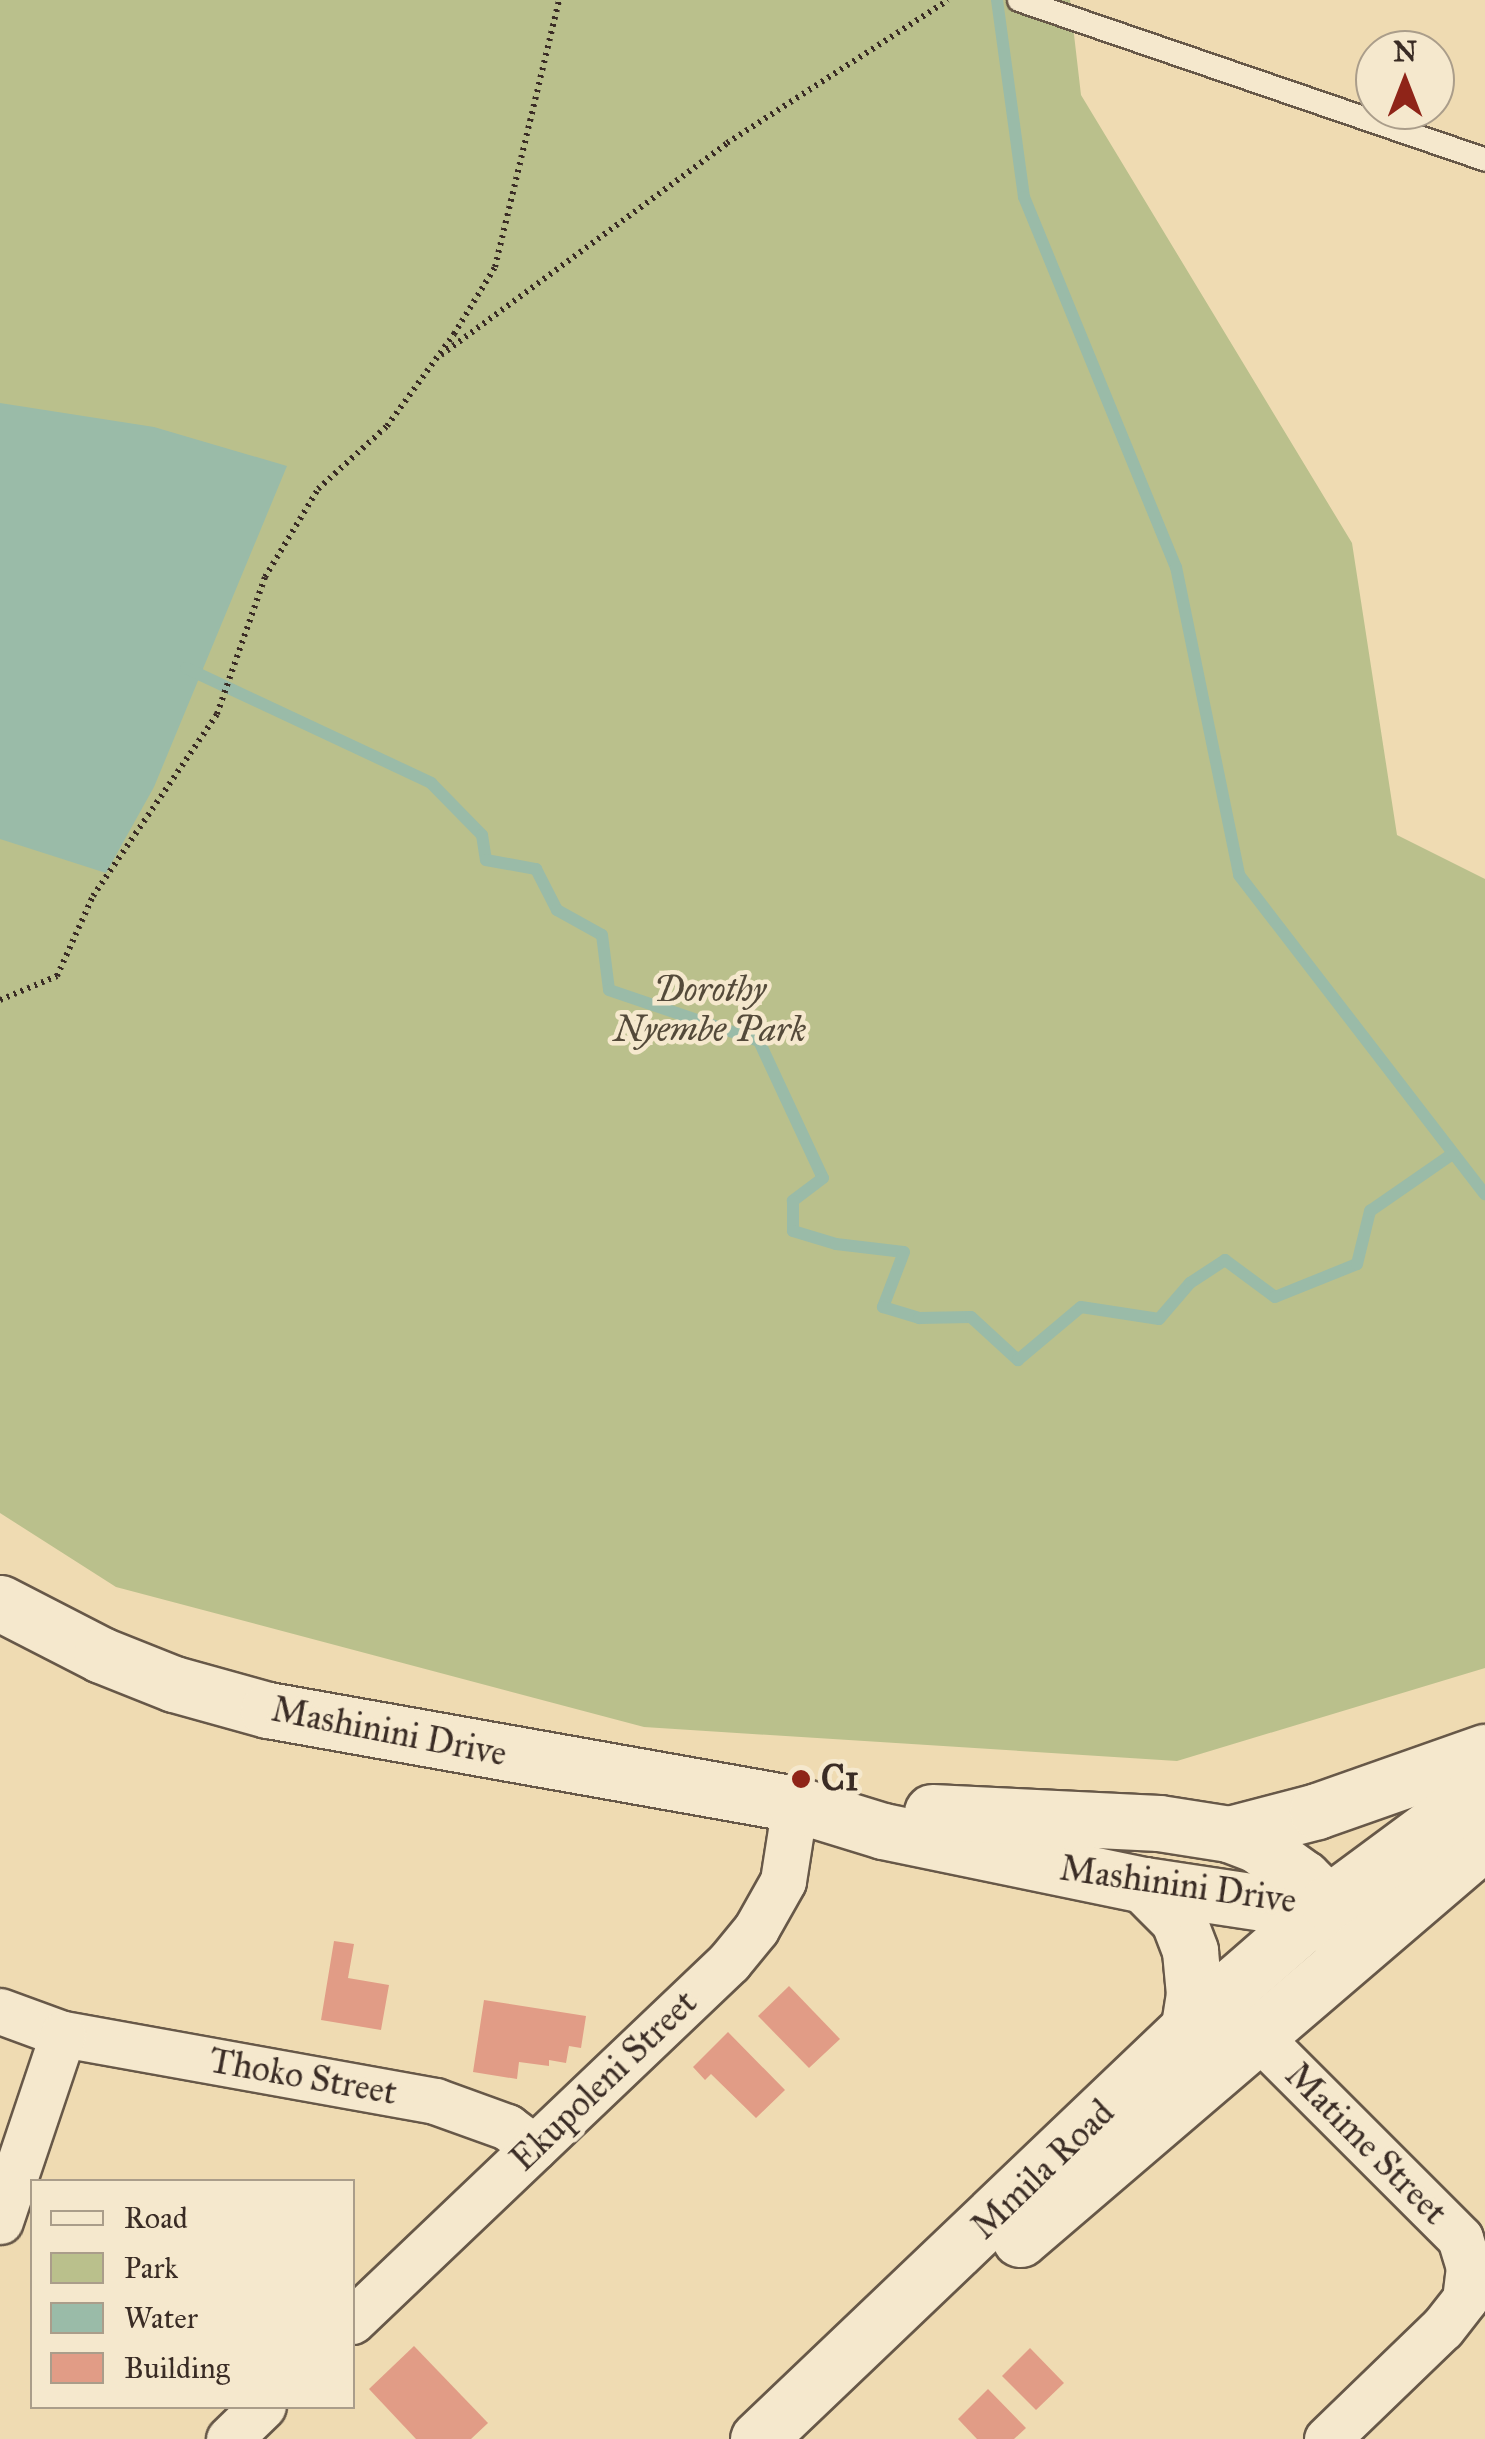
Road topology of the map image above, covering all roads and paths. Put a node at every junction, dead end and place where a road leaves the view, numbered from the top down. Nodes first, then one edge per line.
1 (559, 0) edge
2 (948, 0) edge
3 (1019, 0) edge
4 (1485, 160) edge
5 (436, 358) junction
6 (0, 1000) edge
7 (0, 1603) edge
8 (1485, 1752) edge
9 (1485, 1786) edge
10 (794, 1804) junction
11 (1485, 1822) edge
12 (1229, 1834) junction
13 (1485, 1841) edge
14 (1144, 1885) junction
15 (1328, 1903) junction
16 (1326, 1976) junction
17 (0, 2011) edge
18 (1188, 2031) junction
19 (63, 2034) junction
20 (1256, 2035) junction
21 (534, 2148) junction
22 (0, 2221) edge
23 (1477, 2263) edge
24 (355, 2317) edge
25 (259, 2409) edge
26 (229, 2439) edge
27 (758, 2439) edge
28 (802, 2439) edge
29 (1326, 2439) edge

1 - 5 path
2 - 5 path
3 - 4 lane
5 - 6 path
7 - 10 main road, Mashinini Drive
8 - 12 main road
9 - 15 main road, Mmila Road
10 - 12 main road, Mashinini Drive
10 - 14 main road, Mashinini Drive
10 - 21 street, Ekupoleni Street
11 - 15 main road, Mashinini Drive
12 - 15 main road, Mashinini Drive
13 - 16 main road, Mmila Road
14 - 15 main road, Mashinini Drive
14 - 18 main road
15 - 16 main road, Mashinini Drive
15 - 18 main road, Mmila Road
16 - 20 main road, Mmila Road
17 - 19 street, Thoko Street
18 - 27 main road, Mmila Road
19 - 21 street, Thoko Street
19 - 22 street
20 - 23 street, Matime Street
20 - 28 main road, Mmila Road
21 - 24 street, Ekupoleni Street
23 - 29 street, Matime Street
25 - 26 street

